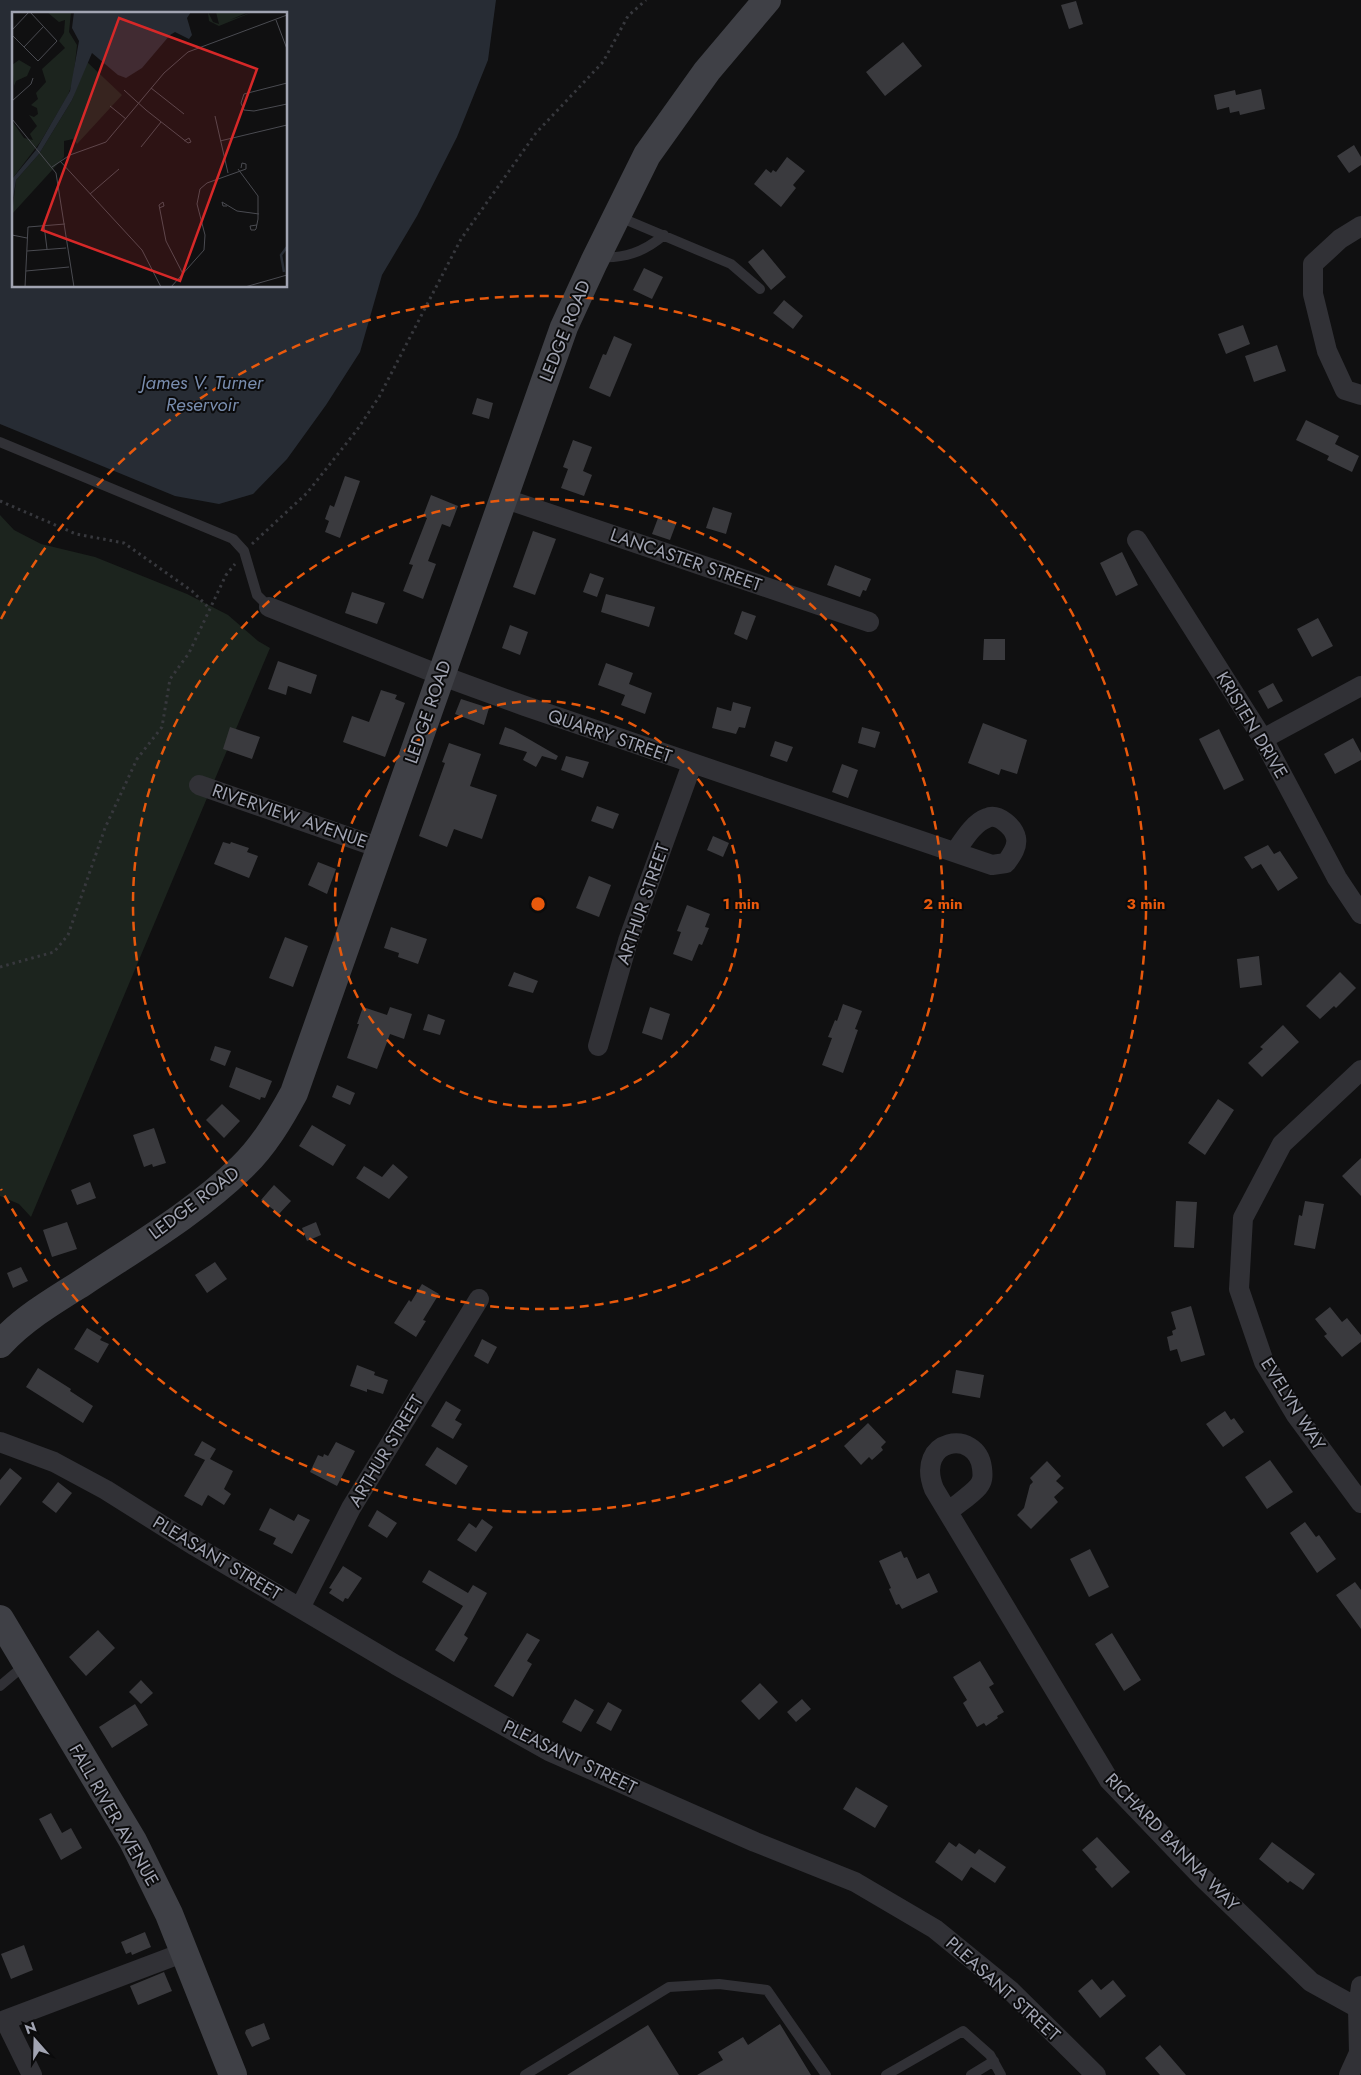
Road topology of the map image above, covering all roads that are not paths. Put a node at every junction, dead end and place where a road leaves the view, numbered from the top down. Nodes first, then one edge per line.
1 (767, 0) edge
2 (617, 216) junction
3 (1361, 226) edge
4 (664, 235) junction
5 (597, 256) junction
6 (760, 289) dead end
7 (1361, 395) edge
8 (0, 442) edge
9 (503, 498) junction
10 (1137, 540) dead end
11 (269, 607) joint
12 (869, 622) dead end
13 (440, 676) junction
14 (1361, 686) edge
15 (1263, 739) junction
16 (692, 764) junction
17 (199, 785) dead end
18 (380, 848) junction
19 (955, 852) dead end
20 (1361, 914) edge
21 (598, 1046) dead end
22 (1361, 1070) edge
23 (479, 1299) dead end
24 (0, 1344) edge
25 (0, 1442) edge
26 (1361, 1503) edge
27 (948, 1512) dead end
28 (300, 1608) junction
29 (0, 1619) edge
30 (27, 1663) junction
31 (0, 1686) edge
32 (185, 1952) junction
33 (1361, 1986) edge
34 (1358, 2008) junction
35 (3, 2021) edge
36 (994, 2061) junction
37 (32, 2075) edge
38 (233, 2075) edge
39 (525, 2075) edge
40 (826, 2075) edge
41 (886, 2075) edge
42 (971, 2075) edge
43 (1001, 2075) edge
44 (1096, 2075) edge
45 (1349, 2075) edge

1 - 2 street, LEDGE ROAD
2 - 4 lane
2 - 5 street, LEDGE ROAD
3 - 7 street
4 - 5 lane
4 - 6 lane
5 - 9 street, LEDGE ROAD
8 - 11 lane
9 - 12 street, LANCASTER STREET
9 - 13 street, LEDGE ROAD
10 - 15 street, KRISTEN DRIVE
11 - 13 street, QUARRY STREET
13 - 16 street, QUARRY STREET
13 - 18 street, LEDGE ROAD
14 - 15 street
15 - 20 street, KRISTEN DRIVE
16 - 19 street, QUARRY STREET
16 - 21 street, ARTHUR STREET
17 - 18 street, RIVERVIEW AVENUE
18 - 24 street, LEDGE ROAD
22 - 26 street, EVELYN WAY
23 - 28 street, ARTHUR STREET
25 - 28 street, PLEASANT STREET
27 - 34 street, RICHARD BANNA WAY
28 - 44 street, PLEASANT STREET
29 - 30 street, FALL RIVER AVENUE
30 - 31 lane
30 - 32 street, FALL RIVER AVENUE
32 - 35 street
32 - 38 street, FALL RIVER AVENUE
33 - 34 street
34 - 45 street
35 - 37 street
36 - 41 lane
36 - 42 lane
36 - 43 lane
39 - 40 lane

